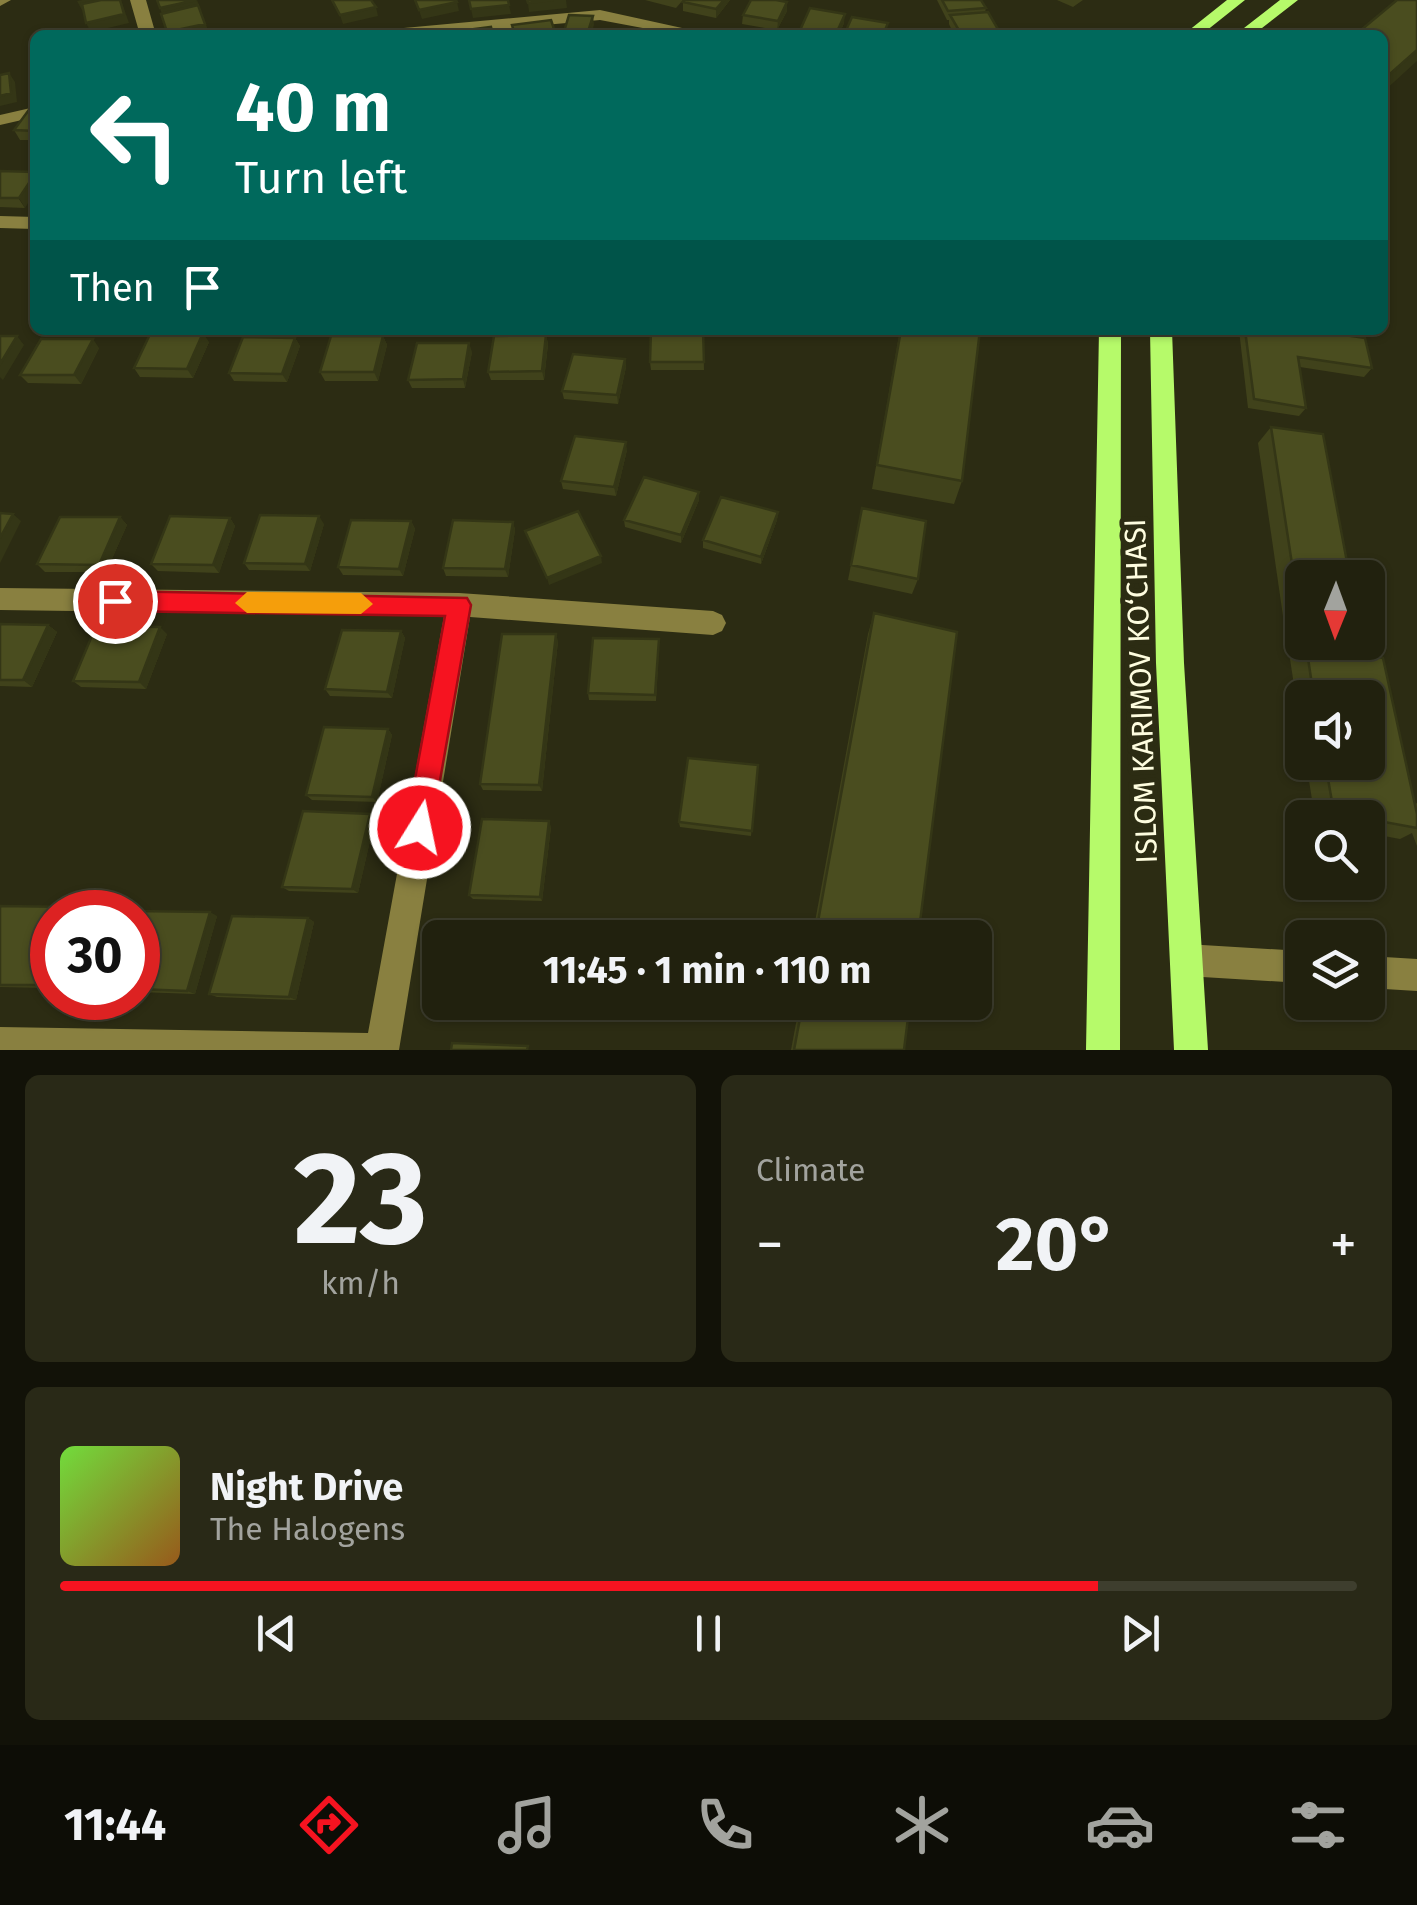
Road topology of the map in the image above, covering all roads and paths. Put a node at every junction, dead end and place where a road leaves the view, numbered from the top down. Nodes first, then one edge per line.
1 (138, 0) edge
2 (1237, 0) edge
3 (1290, 0) edge
4 (147, 30) edge
5 (436, 30) edge
6 (680, 30) edge
7 (1198, 30) edge
8 (1249, 30) edge
9 (30, 113) edge
10 (0, 120) edge
11 (0, 222) edge
12 (30, 223) edge
13 (1110, 335) edge
14 (1161, 335) edge
15 (0, 600) edge
16 (459, 605) junction
17 (714, 623) dead end
18 (1186, 960) junction
19 (1285, 966) edge
20 (1385, 973) edge
21 (1417, 975) edge
22 (0, 1044) edge
23 (382, 1050) edge
24 (1103, 1050) edge
25 (1191, 1050) edge

1 - 4 street
2 - 7 main road
3 - 8 main road
5 - 6 street
9 - 10 street
11 - 12 street
13 - 24 main road, ISLOM KARIMOV KO‘CHASI
14 - 18 main road, ISLOM KARIMOV KO‘CHASI
15 - 16 street
16 - 17 street
16 - 23 street
18 - 19 street
18 - 25 main road, ISLOM KARIMOV KO‘CHASI
20 - 21 street
22 - 23 street

